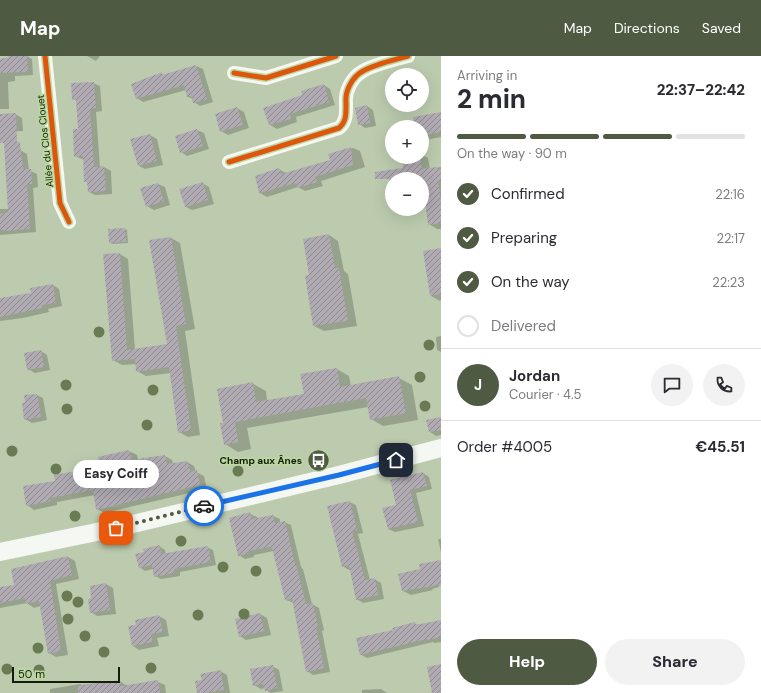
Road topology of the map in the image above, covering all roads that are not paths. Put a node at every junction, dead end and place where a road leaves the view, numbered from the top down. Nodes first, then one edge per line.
1 (45, 56) edge
2 (336, 56) edge
3 (408, 56) edge
4 (234, 73) dead end
5 (229, 162) dead end
6 (69, 222) dead end
7 (441, 448) edge
8 (0, 552) edge

1 - 6 street, Allée du Clos Clouet
2 - 4 street
3 - 5 street
7 - 8 main road

